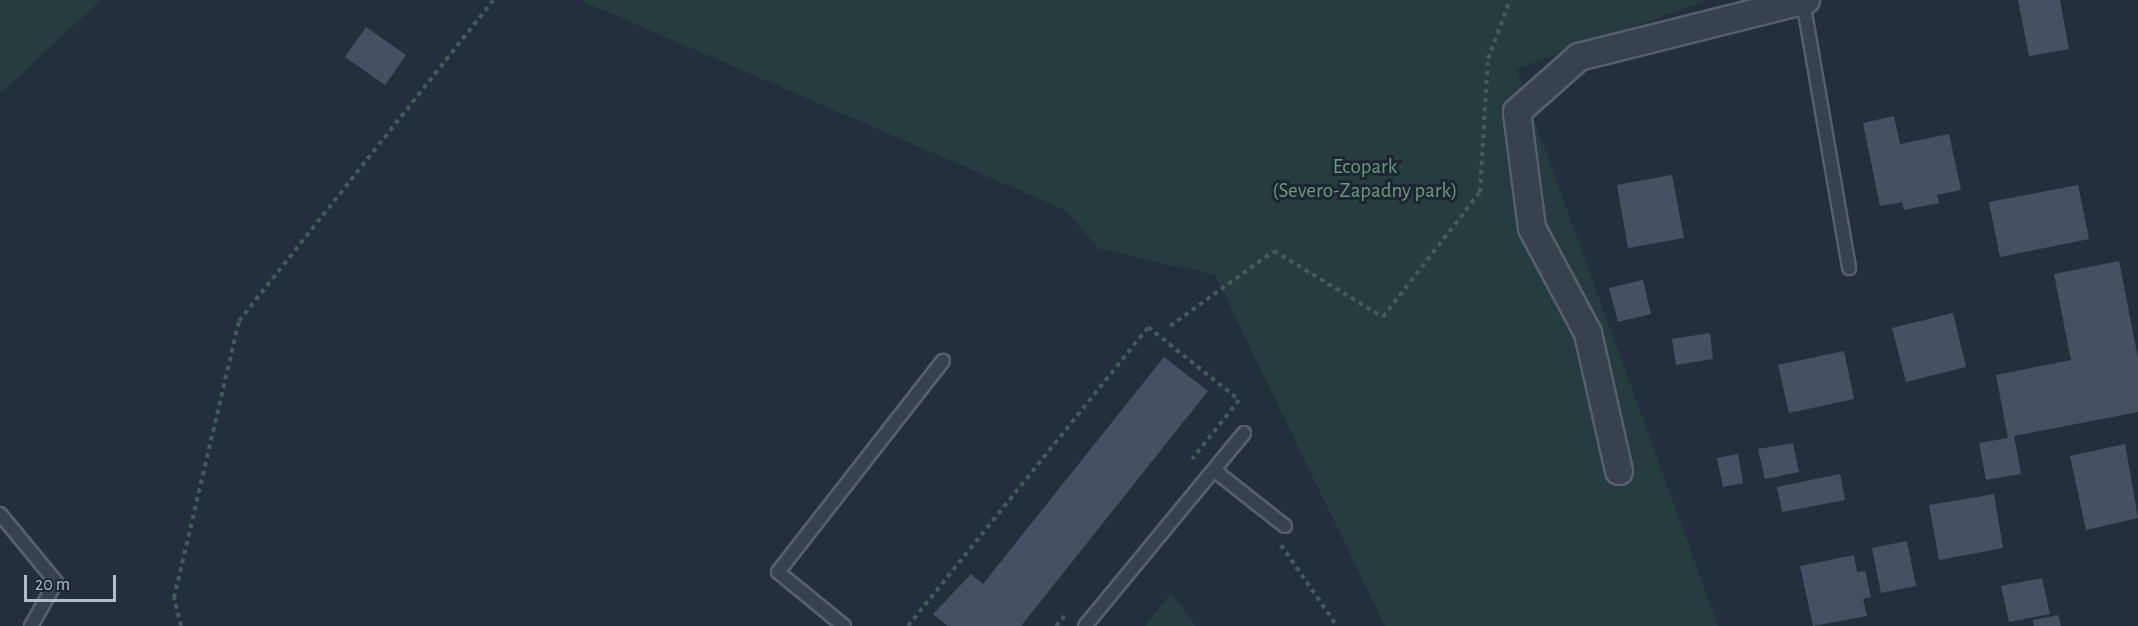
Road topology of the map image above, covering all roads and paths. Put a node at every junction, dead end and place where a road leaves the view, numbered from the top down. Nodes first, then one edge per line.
1 (493, 0) edge
2 (1510, 0) edge
3 (1805, 0) edge
4 (1849, 268) dead end
5 (1170, 327) dead end
6 (943, 361) dead end
7 (1244, 433) dead end
8 (1188, 463) dead end
9 (1215, 471) junction
10 (1619, 471) dead end
11 (0, 514) edge
12 (1285, 526) joint
13 (1071, 608) dead end
14 (31, 626) edge
15 (181, 626) edge
16 (844, 626) edge
17 (908, 626) edge
18 (1056, 626) edge
19 (1085, 626) edge
20 (1337, 626) edge

1 - 15 path
2 - 5 path
3 - 4 lane
3 - 10 street
6 - 16 lane
7 - 9 lane
8 - 17 path
9 - 12 lane
9 - 19 lane
11 - 14 lane
12 - 20 path
13 - 18 path

